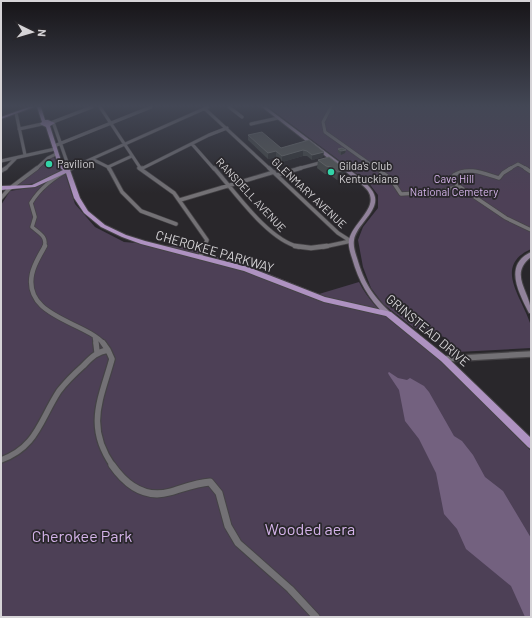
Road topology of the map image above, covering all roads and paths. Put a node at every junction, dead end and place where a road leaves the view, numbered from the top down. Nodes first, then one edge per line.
1 (21, 136) edge
2 (50, 136) edge
3 (58, 136) edge
4 (78, 136) edge
5 (119, 136) edge
6 (142, 136) edge
7 (208, 136) edge
8 (235, 136) edge
9 (301, 136) edge
10 (330, 136) edge
11 (60, 143) junction
12 (124, 144) junction
13 (192, 144) junction
14 (55, 149) junction
15 (26, 155) junction
16 (132, 156) junction
17 (17, 157) junction
18 (92, 159) junction
19 (332, 159) junction
20 (1, 161) edge
21 (108, 167) junction
22 (140, 169) junction
23 (68, 170) junction
24 (1, 171) edge
25 (274, 172) junction
26 (531, 172) edge
27 (277, 175) junction
28 (229, 186) junction
29 (457, 187) junction
30 (1, 188) edge
31 (10, 188) junction
32 (1, 198) edge
33 (180, 200) junction
34 (176, 224) dead end
35 (531, 230) edge
36 (351, 241) junction
37 (531, 254) edge
38 (200, 257) junction
39 (531, 311) edge
40 (388, 314) junction
41 (94, 338) junction
42 (108, 350) junction
43 (97, 352) junction
44 (531, 354) edge
45 (444, 359) junction
46 (531, 444) edge
47 (1, 460) edge
48 (316, 617) edge

1 - 15 street
2 - 14 main road, CHEROKEE PARKWAY
3 - 11 street, CHEROKEE PARKWAY
4 - 11 street
5 - 12 street
6 - 12 street
7 - 13 street
8 - 25 street, GLENMARY AVENUE
9 - 19 main road
10 - 29 street
11 - 14 street
11 - 23 street, CHEROKEE PARKWAY
12 - 16 street
12 - 18 street
13 - 22 street
13 - 28 street, RANSDELL AVENUE
14 - 15 street
14 - 23 main road, CHEROKEE PARKWAY
14 - 31 street
15 - 17 street
16 - 21 street
16 - 22 street
17 - 20 street
17 - 24 street
18 - 21 street
18 - 23 street
19 - 27 street
19 - 36 main road
21 - 34 street
22 - 33 street
23 - 31 main road
23 - 38 main road, CHEROKEE PARKWAY
23 - 41 street
25 - 27 street, GLENMARY AVENUE
25 - 28 street
26 - 29 street
27 - 36 street, GLENMARY AVENUE
28 - 33 street
28 - 36 street, RANSDELL AVENUE
29 - 35 street
30 - 31 main road
31 - 32 street
33 - 38 street
36 - 40 main road, GRINSTEAD DRIVE
37 - 39 main road
38 - 40 main road, CHEROKEE PARKWAY
40 - 45 main road, GRINSTEAD DRIVE
41 - 42 street
41 - 43 street
42 - 43 street
42 - 48 street
43 - 47 street
44 - 45 street
45 - 46 main road, GRINSTEAD DRIVE

